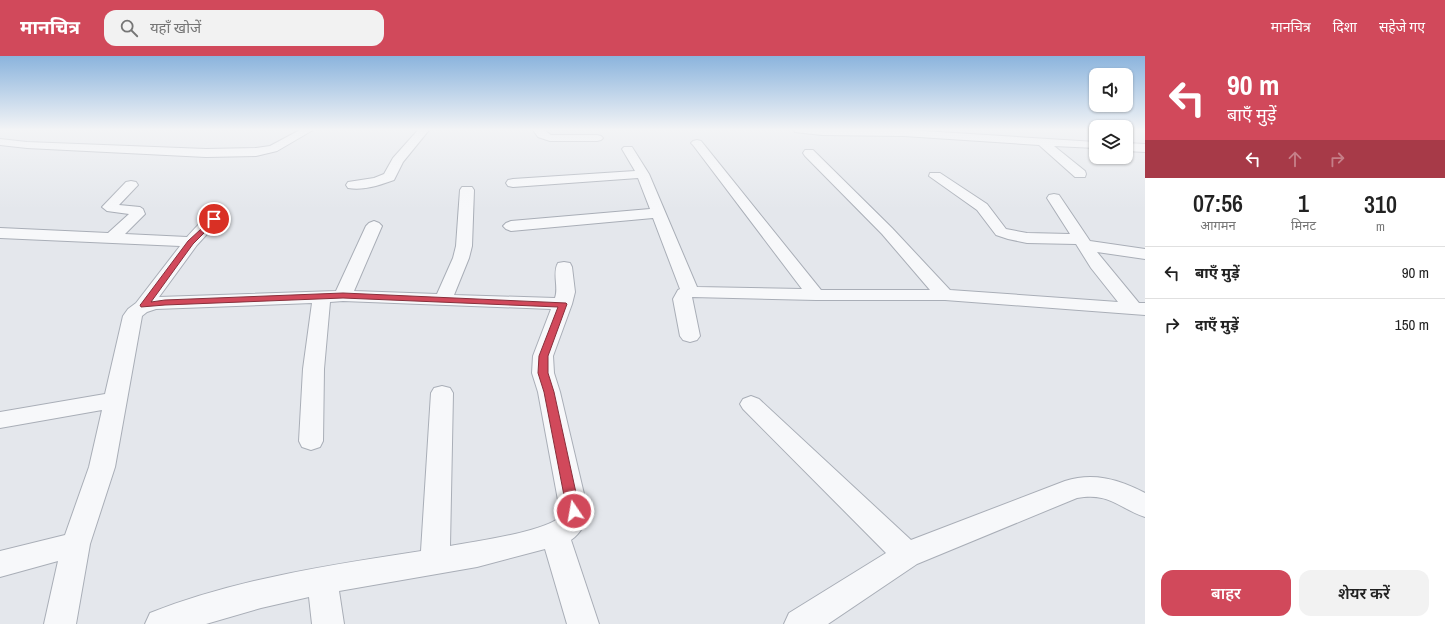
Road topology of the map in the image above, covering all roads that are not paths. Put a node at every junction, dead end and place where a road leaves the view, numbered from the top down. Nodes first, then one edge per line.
1 (401, 157) edge
2 (633, 157) edge
3 (708, 157) edge
4 (813, 157) edge
5 (1059, 157) edge
6 (643, 174) junction
7 (1080, 174) dead end
8 (935, 176) dead end
9 (513, 183) dead end
10 (131, 185) dead end
11 (353, 185) dead end
12 (467, 190) dead end
13 (1054, 198) dead end
14 (658, 213) junction
15 (214, 219) dead end
16 (374, 226) dead end
17 (511, 226) dead end
18 (0, 233) edge
19 (112, 238) junction
20 (191, 242) junction
21 (1082, 242) junction
22 (1145, 254) edge
23 (564, 267) dead end
24 (690, 292) junction
25 (816, 295) junction
26 (945, 295) junction
27 (333, 296) junction
28 (443, 300) junction
29 (563, 304) junction
30 (144, 305) junction
31 (1139, 309) edge
32 (690, 336) dead end
33 (442, 393) dead end
34 (115, 400) junction
35 (750, 404) dead end
36 (0, 420) edge
37 (311, 441) dead end
38 (1145, 506) edge
39 (555, 534) junction
40 (76, 544) junction
41 (907, 555) junction
42 (435, 562) junction
43 (0, 564) edge
44 (322, 581) junction
45 (60, 624) edge
46 (161, 624) edge
47 (328, 624) edge
48 (583, 624) edge
49 (800, 624) edge

1 - 11 street
2 - 6 street
3 - 25 street
4 - 26 street
5 - 7 street
6 - 9 street
6 - 14 street
8 - 21 street
10 - 19 street
12 - 28 street
13 - 21 street
14 - 17 street
14 - 24 street
15 - 20 street
16 - 27 street
18 - 19 street
19 - 20 street
20 - 30 street
21 - 22 street
21 - 31 street
23 - 29 street
24 - 25 street
24 - 32 street
25 - 26 street
26 - 31 street
27 - 28 street
27 - 30 street
27 - 37 street
28 - 29 street
29 - 39 street
30 - 34 street
33 - 42 street
34 - 36 street
34 - 40 street
35 - 41 street
38 - 41 street
39 - 42 street
39 - 48 street
40 - 43 street
40 - 45 street
41 - 49 street
42 - 44 street
44 - 46 street
44 - 47 street

